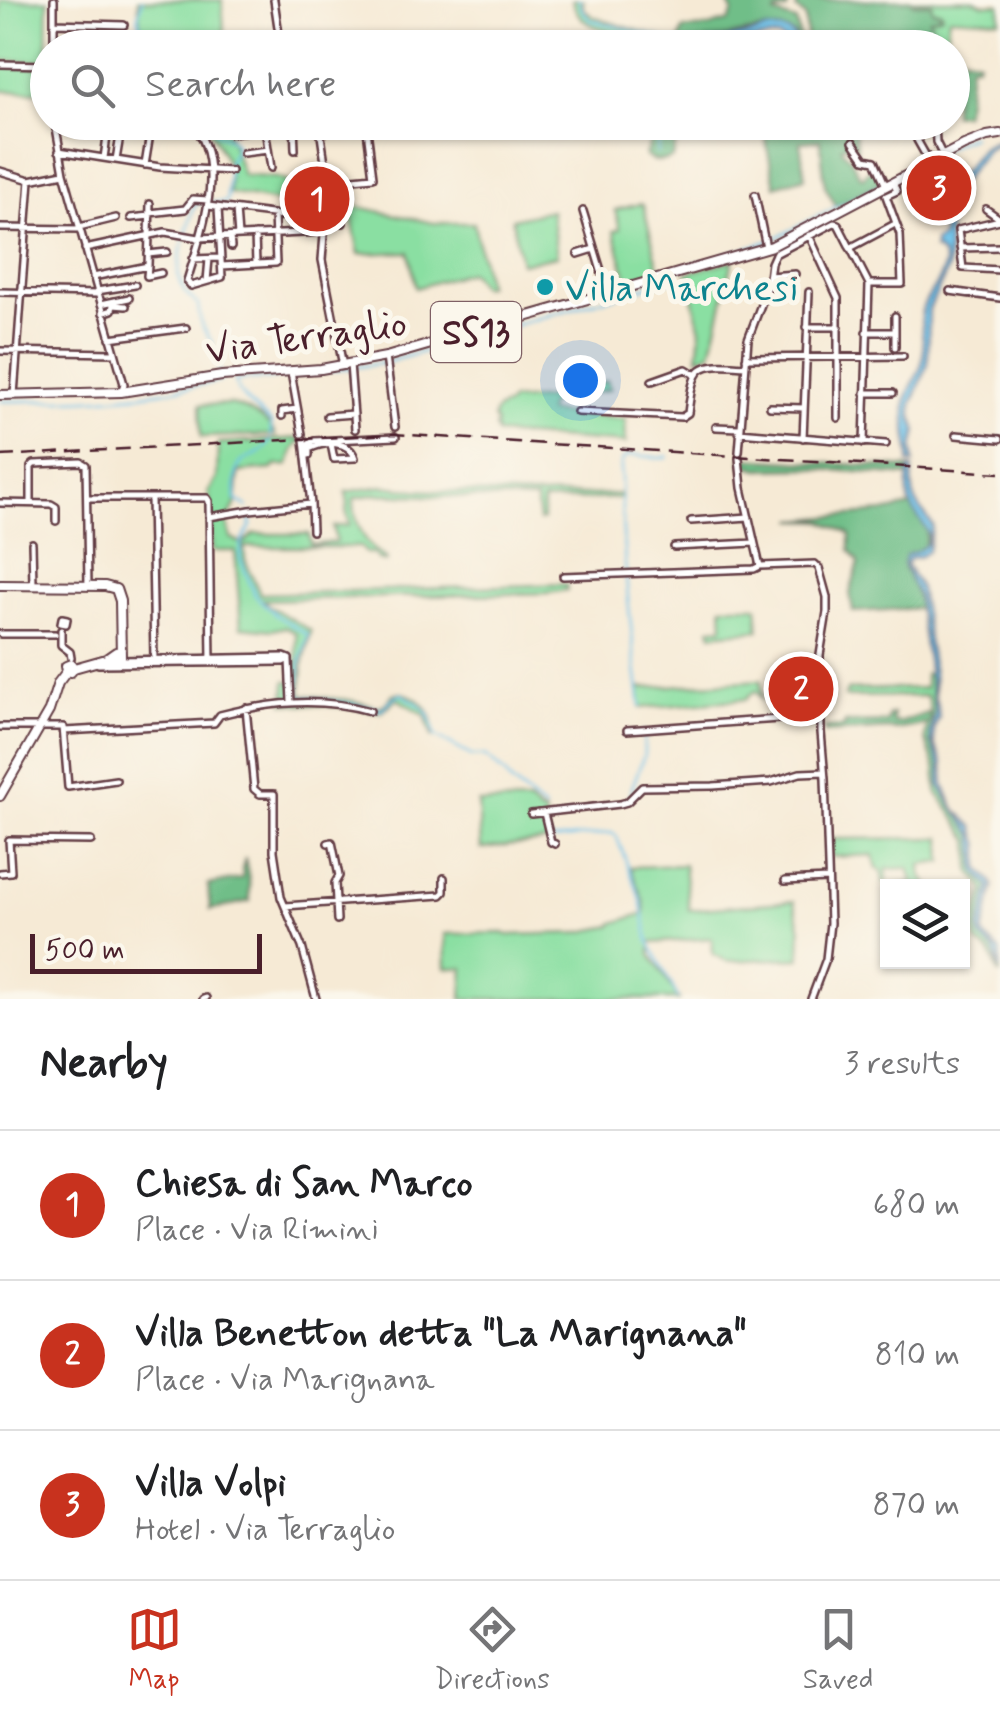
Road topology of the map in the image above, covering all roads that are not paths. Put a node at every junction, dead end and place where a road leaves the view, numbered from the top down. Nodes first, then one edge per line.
1 (54, 0) edge
2 (274, 0) edge
3 (54, 23) junction
4 (124, 25) dead end
5 (54, 30) edge
6 (278, 30) edge
7 (0, 64) edge
8 (30, 65) edge
9 (999, 132) edge
10 (57, 140) edge
11 (107, 140) edge
12 (119, 140) edge
13 (149, 140) edge
14 (201, 140) edge
15 (266, 140) edge
16 (295, 140) edge
17 (322, 140) edge
18 (369, 140) edge
19 (917, 140) edge
20 (936, 140) edge
21 (853, 142) dead end
22 (59, 150) junction
23 (268, 150) junction
24 (296, 150) dead end
25 (243, 153) dead end
26 (942, 153) junction
27 (104, 158) junction
28 (116, 160) junction
29 (928, 162) junction
30 (145, 165) junction
31 (271, 168) dead end
32 (211, 170) junction
33 (0, 171) edge
34 (229, 171) dead end
35 (64, 174) junction
36 (30, 180) junction
37 (328, 181) junction
38 (889, 184) junction
39 (755, 195) dead end
40 (932, 195) dead end
41 (208, 203) junction
42 (150, 204) dead end
43 (218, 208) junction
44 (236, 210) junction
45 (986, 210) dead end
46 (583, 211) dead end
47 (150, 214) junction
48 (274, 214) junction
49 (116, 218) dead end
50 (131, 218) dead end
51 (324, 219) junction
52 (1000, 219) edge
53 (343, 222) dead end
54 (896, 224) junction
55 (0, 228) edge
56 (26, 228) junction
57 (79, 228) junction
58 (323, 232) junction
59 (149, 234) junction
60 (274, 234) junction
61 (255, 235) junction
62 (809, 236) junction
63 (237, 237) junction
64 (198, 238) junction
65 (220, 238) junction
66 (231, 247) dead end
67 (244, 247) dead end
68 (1000, 247) edge
69 (85, 248) junction
70 (850, 248) junction
71 (960, 248) junction
72 (594, 250) junction
73 (768, 251) junction
74 (166, 252) dead end
75 (148, 254) junction
76 (578, 254) dead end
77 (193, 259) junction
78 (209, 259) junction
79 (221, 262) junction
80 (256, 264) junction
81 (148, 266) junction
82 (1000, 270) edge
83 (161, 273) dead end
84 (795, 274) dead end
85 (770, 276) junction
86 (93, 277) junction
87 (207, 282) junction
88 (868, 284) junction
89 (135, 285) dead end
90 (950, 291) dead end
91 (0, 292) edge
92 (22, 292) junction
93 (98, 292) junction
94 (809, 292) dead end
95 (608, 294) junction
96 (1000, 298) edge
97 (101, 304) junction
98 (103, 312) junction
99 (895, 316) dead end
100 (808, 327) junction
101 (839, 327) junction
102 (186, 328) dead end
103 (866, 332) junction
104 (895, 332) junction
105 (110, 338) junction
106 (895, 348) dead end
107 (0, 351) edge
108 (17, 351) junction
109 (114, 353) junction
110 (865, 356) junction
111 (902, 356) dead end
112 (839, 357) junction
113 (805, 358) junction
114 (387, 360) junction
115 (745, 362) junction
116 (349, 367) junction
117 (291, 375) junction
118 (696, 375) junction
119 (652, 381) dead end
120 (121, 387) junction
121 (865, 393) junction
122 (893, 393) dead end
123 (0, 395) edge
124 (14, 395) junction
125 (770, 407) dead end
126 (804, 408) junction
127 (297, 409) junction
128 (576, 412) dead end
129 (354, 414) junction
130 (282, 416) dead end
131 (328, 416) dead end
132 (838, 418) dead end
133 (394, 427) dead end
134 (716, 427) dead end
135 (356, 429) dead end
136 (740, 431) junction
137 (956, 434) dead end
138 (396, 438) dead end
139 (803, 438) junction
140 (1000, 438) edge
141 (864, 443) junction
142 (331, 444) junction
143 (886, 444) dead end
144 (308, 453) junction
145 (87, 498) junction
146 (151, 498) junction
147 (0, 503) edge
148 (31, 503) junction
149 (311, 504) junction
150 (209, 517) junction
151 (749, 518) junction
152 (56, 521) dead end
153 (691, 521) dead end
154 (312, 531) dead end
155 (754, 542) junction
156 (32, 543) dead end
157 (674, 547) dead end
158 (760, 566) junction
159 (563, 576) dead end
160 (33, 584) junction
161 (0, 585) edge
162 (88, 586) junction
163 (0, 634) edge
164 (117, 655) junction
165 (211, 660) junction
166 (154, 661) junction
167 (94, 662) junction
168 (70, 666) junction
169 (291, 702) junction
170 (246, 708) junction
171 (370, 711) dead end
172 (821, 716) junction
173 (42, 723) junction
174 (0, 726) edge
175 (627, 730) dead end
176 (64, 731) junction
177 (824, 772) junction
178 (116, 780) dead end
179 (0, 796) edge
180 (545, 812) junction
181 (531, 814) dead end
182 (91, 842) dead end
183 (328, 842) dead end
184 (555, 844) dead end
185 (0, 872) edge
186 (444, 878) dead end
187 (828, 879) junction
188 (784, 881) dead end
189 (335, 902) junction
190 (285, 906) junction
191 (337, 920) dead end
192 (316, 999) edge
193 (811, 999) edge

1 - 3 street
2 - 6 street
3 - 4 street
3 - 5 street
7 - 8 street
9 - 26 main road, Via Terraglio / SS13
10 - 22 street
11 - 27 street
12 - 28 street
13 - 30 street
14 - 32 street
15 - 23 street
16 - 24 street
17 - 37 street
18 - 37 street
19 - 29 street
20 - 26 street
21 - 38 street
22 - 27 street
22 - 35 street
23 - 25 street
23 - 31 street
26 - 29 main road, Via Terraglio / SS13
27 - 28 street
28 - 30 street
29 - 38 main road, Via Terraglio / SS13
29 - 40 street
30 - 32 street
32 - 34 street
32 - 41 street
33 - 36 street
35 - 36 street
35 - 57 street
36 - 56 street
37 - 51 street
38 - 54 street
38 - 73 main road, Via Terraglio / SS13
39 - 73 street
41 - 43 street
41 - 47 street
41 - 64 street
42 - 47 street
43 - 44 street
43 - 65 street
44 - 48 street
44 - 63 street
45 - 52 street
46 - 72 street
47 - 50 street
47 - 59 street
48 - 51 street
48 - 60 street
49 - 57 street
51 - 53 street
51 - 58 street
52 - 71 street
54 - 70 street
54 - 88 street
55 - 56 street
56 - 57 street
56 - 92 street
57 - 69 street
58 - 60 street
58 - 116 street
59 - 64 street
59 - 69 street
59 - 75 street
60 - 61 street
60 - 80 street
61 - 63 street
61 - 80 street
62 - 70 street
62 - 73 street
62 - 101 street
63 - 65 street
63 - 66 street
63 - 67 street
64 - 65 street
64 - 77 street
65 - 79 street
68 - 71 street
69 - 86 street
70 - 88 street
71 - 82 street
72 - 76 street
72 - 95 street
73 - 85 street
73 - 95 main road, Via Terraglio / SS13
74 - 75 street
75 - 81 street
77 - 78 street
77 - 87 street
78 - 79 street
78 - 87 street
79 - 80 street
79 - 87 street
81 - 83 street
81 - 86 street
84 - 85 street
85 - 115 street
86 - 93 street
88 - 103 street
89 - 93 street
90 - 96 street
91 - 92 street
92 - 93 street
92 - 108 street
93 - 97 street
94 - 100 street
95 - 114 main road, Via Terraglio / SS13
97 - 98 street
97 - 98 street
98 - 105 street
99 - 104 street
100 - 101 street
100 - 113 street
101 - 112 street
102 - 105 street
103 - 104 street
103 - 110 street
104 - 106 street
105 - 109 street
107 - 108 street
108 - 109 street
108 - 124 street
109 - 120 street
110 - 111 street
110 - 112 street
110 - 121 street
112 - 113 street
112 - 132 street
113 - 115 street
113 - 126 street
114 - 116 main road, Via Terraglio / SS13
114 - 133 street
115 - 118 street
115 - 136 street
116 - 117 main road, Via Terraglio / SS13
116 - 129 street
117 - 120 main road, Via Terraglio / SS13
117 - 127 street
118 - 119 street
118 - 128 street
120 - 124 main road, Via Terraglio / SS13
121 - 122 street
121 - 141 street
123 - 124 main road, Via Terraglio / SS13
125 - 126 street
126 - 139 street
127 - 130 street
127 - 144 street
129 - 131 street
129 - 135 street
134 - 136 street
136 - 139 street
136 - 151 street
137 - 140 street
138 - 144 street
139 - 141 street
141 - 143 street
142 - 142 street
142 - 144 street
144 - 149 street
145 - 146 street
145 - 148 street
145 - 162 street
146 - 150 street
146 - 166 street
147 - 148 street
148 - 152 street
149 - 150 street
149 - 154 street
150 - 165 street
151 - 153 street
151 - 155 street
155 - 157 street
155 - 158 street
156 - 160 street
158 - 159 street
158 - 172 street
160 - 161 main road
160 - 162 main road
162 - 164 main road
163 - 168 street
164 - 166 street
164 - 167 main road
165 - 166 street
165 - 169 street
166 - 167 street
167 - 168 main road
168 - 173 main road
169 - 170 street
169 - 171 street
170 - 176 street
170 - 190 street
172 - 175 street
172 - 177 street
173 - 174 street
173 - 176 street
173 - 179 main road
176 - 178 street
177 - 180 street
177 - 187 street
180 - 181 street
180 - 184 street
182 - 185 street
183 - 189 street
186 - 189 street
187 - 188 street
187 - 193 street
189 - 190 street
189 - 191 street
190 - 192 street

